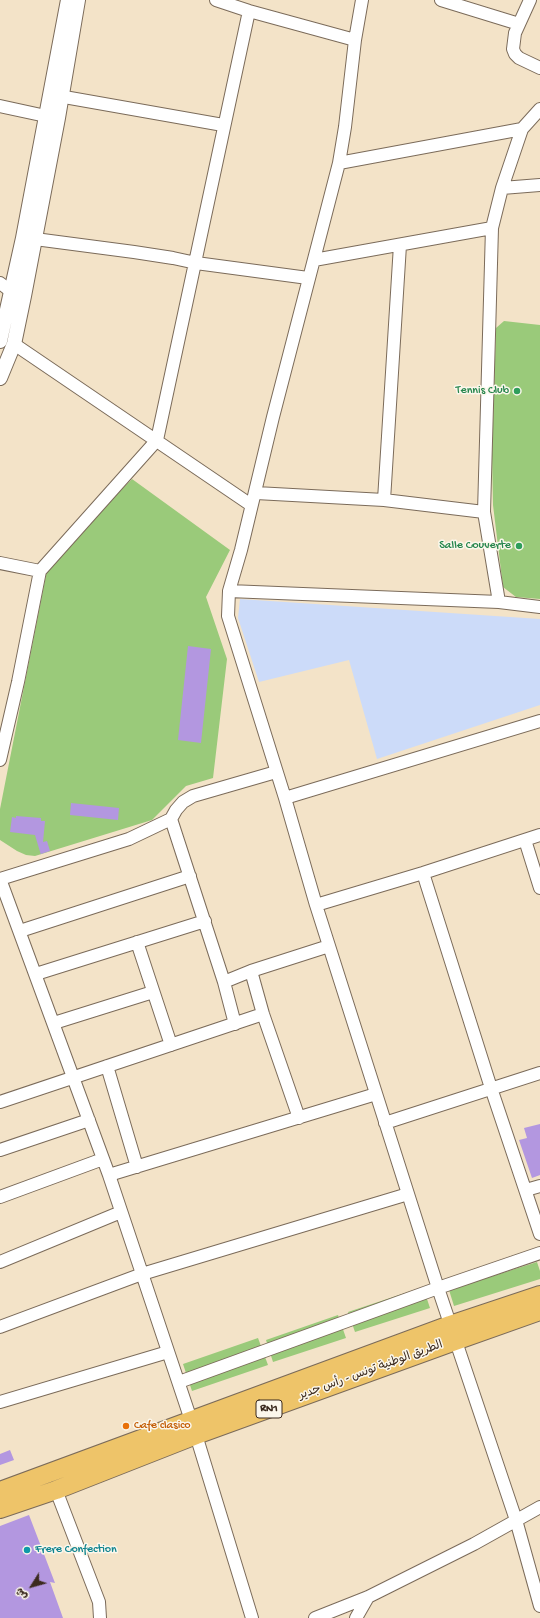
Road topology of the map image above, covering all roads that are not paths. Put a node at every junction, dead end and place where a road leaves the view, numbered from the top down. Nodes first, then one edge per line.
1 (68, 0) edge
2 (78, 0) edge
3 (216, 0) edge
4 (362, 0) edge
5 (441, 0) edge
6 (530, 0) edge
7 (249, 11) junction
8 (519, 24) junction
9 (355, 40) junction
10 (540, 68) edge
11 (56, 96) junction
12 (0, 106) edge
13 (540, 109) edge
14 (52, 117) junction
15 (223, 125) junction
16 (522, 129) junction
17 (339, 163) junction
18 (540, 185) edge
19 (502, 188) junction
20 (492, 228) junction
21 (35, 239) junction
22 (400, 245) junction
23 (314, 260) junction
24 (196, 263) junction
25 (308, 278) junction
26 (0, 283) edge
27 (11, 292) junction
28 (23, 301) junction
29 (0, 341) edge
30 (14, 344) junction
31 (0, 378) edge
32 (157, 440) junction
33 (256, 493) junction
34 (384, 500) junction
35 (252, 505) junction
36 (484, 512) junction
37 (0, 564) edge
38 (40, 571) junction
39 (229, 591) junction
40 (499, 602) junction
41 (540, 607) edge
42 (540, 721) edge
43 (0, 760) edge
44 (276, 772) junction
45 (285, 798) junction
46 (171, 819) junction
47 (540, 835) edge
48 (525, 840) junction
49 (423, 873) junction
50 (190, 876) junction
51 (0, 879) edge
52 (540, 888) edge
53 (316, 905) junction
54 (205, 921) junction
55 (20, 930) junction
56 (137, 942) junction
57 (329, 946) junction
58 (251, 972) junction
59 (36, 974) junction
60 (224, 982) junction
61 (153, 992) junction
62 (263, 1014) junction
63 (54, 1023) junction
64 (235, 1024) junction
65 (171, 1045) junction
66 (107, 1066) junction
67 (540, 1073) edge
68 (74, 1076) junction
69 (491, 1088) junction
70 (376, 1094) junction
71 (0, 1102) edge
72 (299, 1118) junction
73 (89, 1120) junction
74 (385, 1123) junction
75 (0, 1150) edge
76 (103, 1159) junction
77 (137, 1167) junction
78 (109, 1175) junction
79 (540, 1186) edge
80 (526, 1190) junction
81 (408, 1194) junction
82 (0, 1197) edge
83 (121, 1212) junction
84 (540, 1234) edge
85 (540, 1253) edge
86 (0, 1262) edge
87 (142, 1274) junction
88 (438, 1288) junction
89 (540, 1295) edge
90 (540, 1311) edge
91 (0, 1327) edge
92 (453, 1333) junction
93 (168, 1352) junction
94 (179, 1382) junction
95 (0, 1402) edge
96 (194, 1428) junction
97 (56, 1490) junction
98 (0, 1491) edge
99 (540, 1506) edge
100 (0, 1509) edge
101 (516, 1520) junction
102 (368, 1597) junction
103 (540, 1606) edge
104 (100, 1618) edge
105 (252, 1618) edge
106 (315, 1618) edge
107 (356, 1618) edge

1 - 11 street
2 - 11 street
3 - 7 street
4 - 9 street
5 - 8 street
6 - 8 street
7 - 9 street
7 - 15 street
8 - 10 street
9 - 17 street
11 - 14 street
11 - 15 street
12 - 14 street
13 - 16 street
14 - 21 street
14 - 27 street
15 - 24 street
16 - 17 street
16 - 19 street
17 - 23 street
18 - 19 street
19 - 20 street
20 - 22 street
20 - 36 street
21 - 24 street
21 - 28 street
22 - 23 street
22 - 34 street
23 - 25 street
24 - 25 street
24 - 32 street
25 - 33 street
26 - 27 street
27 - 28 street
27 - 29 street
28 - 30 street
30 - 31 street
30 - 32 street
32 - 35 street
32 - 38 street
33 - 34 street
33 - 35 street
34 - 36 street
35 - 39 street
36 - 40 street
37 - 38 street
38 - 43 street
39 - 40 street
39 - 44 street
40 - 41 street
42 - 45 street
44 - 45 street
44 - 46 street
45 - 53 street
46 - 50 street
46 - 51 street
47 - 48 street
48 - 49 street
48 - 52 street
49 - 53 street
49 - 69 street
50 - 54 street
50 - 55 street
51 - 55 street
53 - 57 street
54 - 56 street
54 - 60 street
55 - 59 street
56 - 59 street
56 - 61 street
57 - 58 street
57 - 70 street
58 - 60 street
58 - 62 street
59 - 63 street
60 - 64 street
61 - 63 street
61 - 65 street
62 - 64 street
62 - 72 street
63 - 68 street
64 - 65 street
65 - 66 street
66 - 68 street
66 - 77 street
67 - 69 street
68 - 71 street
68 - 73 street
69 - 74 street
69 - 80 street
70 - 72 street
70 - 74 street
72 - 77 street
73 - 75 street
73 - 76 street
74 - 81 street
76 - 78 street
76 - 82 street
77 - 78 street
78 - 83 street
79 - 80 street
80 - 84 street
81 - 87 street
81 - 88 street
83 - 86 street
83 - 87 street
85 - 88 street
87 - 91 street
87 - 93 street
88 - 92 street
88 - 94 street
89 - 92 main road, الطريق الوطنية تونس - رأس جدير / RN1
90 - 92 main road, الطريق الوطنية تونس - رأس جدير / RN1
92 - 96 main road, الطريق الوطنية تونس - رأس جدير / RN1
92 - 101 street
93 - 94 street
93 - 95 street
94 - 96 street
96 - 97 main road, الطريق الوطنية تونس - رأس جدير / RN1
96 - 98 main road, الطريق الوطنية تونس - رأس جدير / RN1
96 - 105 street
97 - 100 main road, الطريق الوطنية تونس - رأس جدير / RN1
97 - 104 street
99 - 101 street
101 - 102 street
101 - 103 street
102 - 106 street
102 - 107 street

